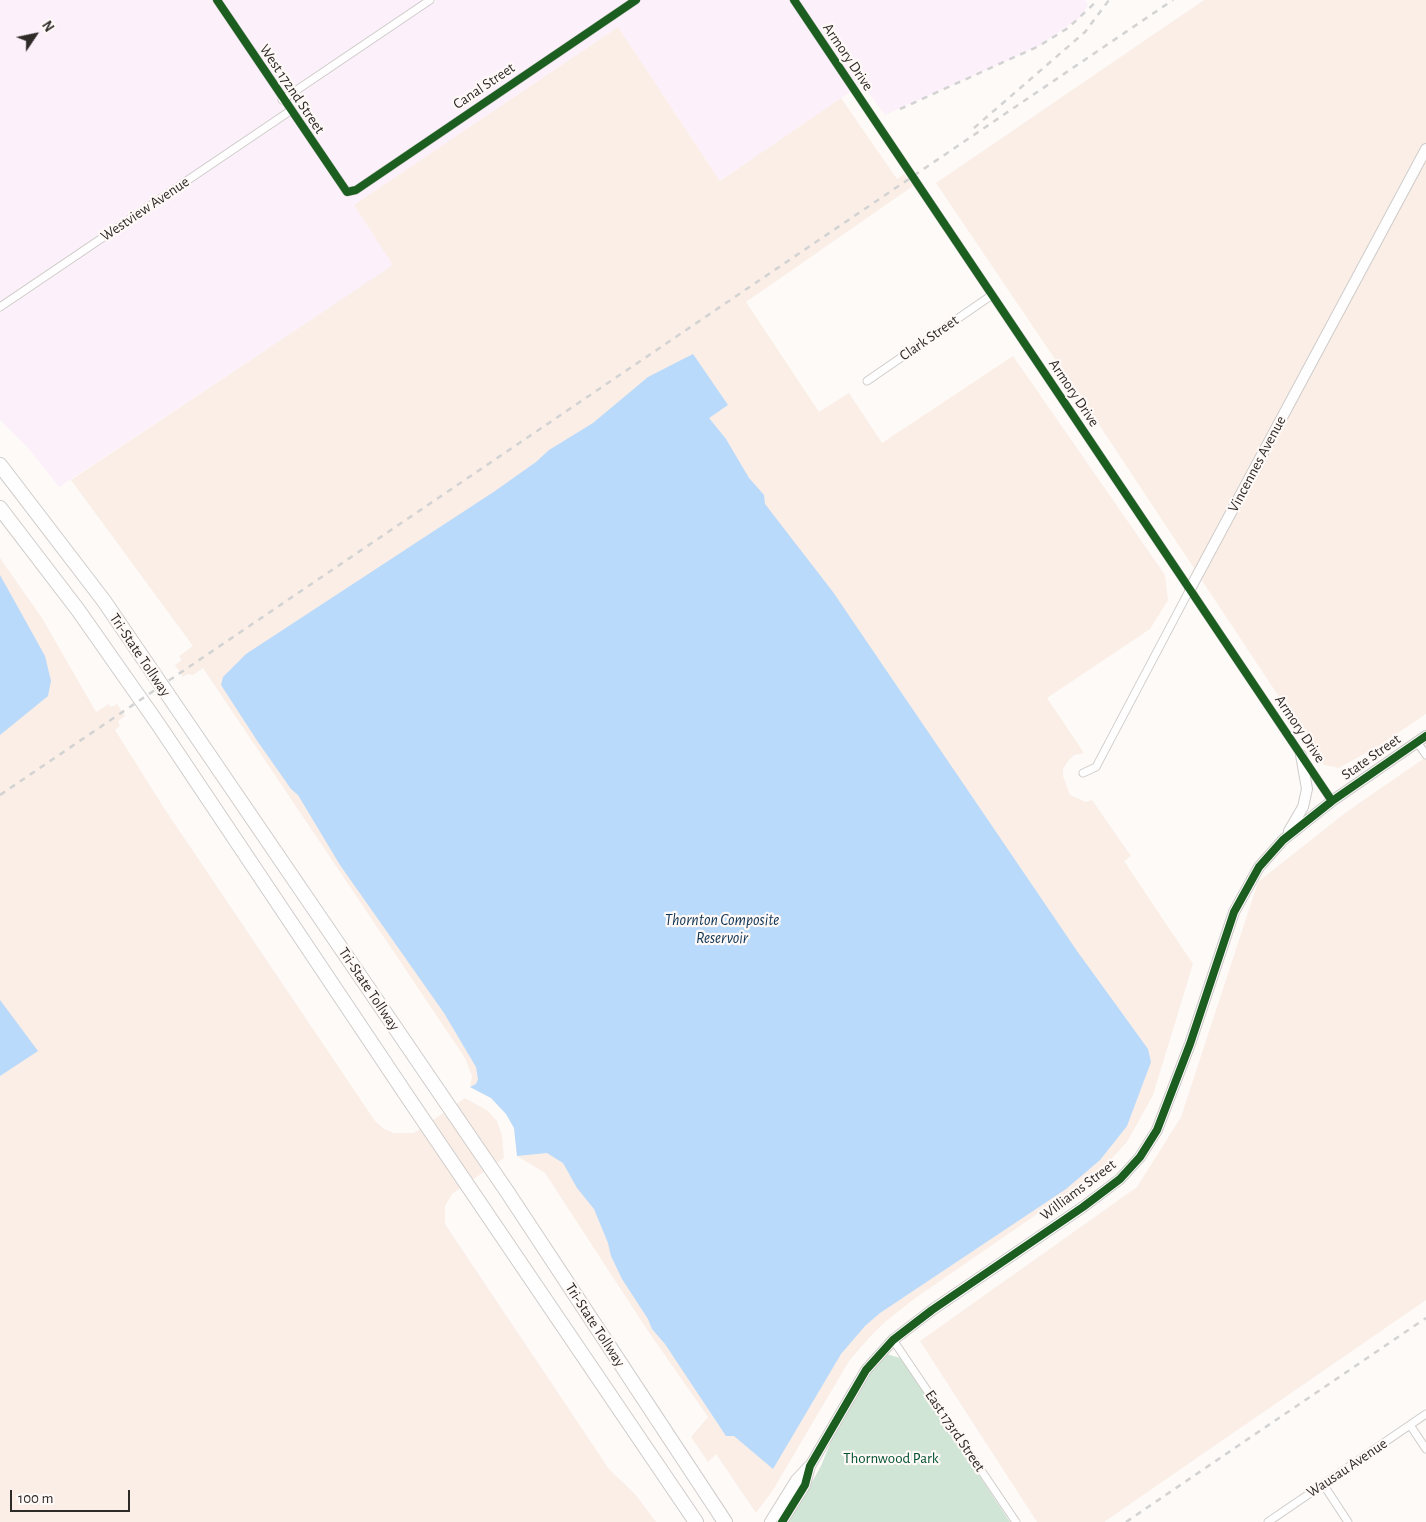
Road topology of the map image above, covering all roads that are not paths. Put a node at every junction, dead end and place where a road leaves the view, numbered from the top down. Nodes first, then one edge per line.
1 (216, 0) edge
2 (430, 0) edge
3 (636, 0) edge
4 (794, 0) edge
5 (282, 100) junction
6 (290, 111) junction
7 (1426, 149) edge
8 (347, 192) joint
9 (992, 294) junction
10 (0, 307) edge
11 (867, 381) dead end
12 (0, 465) edge
13 (0, 508) edge
14 (0, 518) edge
15 (40, 557) junction
16 (1190, 589) junction
17 (1422, 739) edge
18 (1301, 755) junction
19 (1426, 755) edge
20 (1083, 773) dead end
21 (1332, 801) junction
22 (1282, 840) junction
23 (894, 1340) junction
24 (1426, 1414) edge
25 (1410, 1425) junction
26 (1426, 1449) edge
27 (810, 1466) junction
28 (1323, 1484) junction
29 (696, 1522) edge
30 (725, 1522) edge
31 (770, 1522) edge
32 (782, 1522) edge
33 (1016, 1522) edge
34 (1268, 1522) edge
35 (1348, 1522) edge

1 - 5 street, West 172nd Street
2 - 5 street
3 - 8 street, Canal Street
4 - 9 street, Armory Drive
5 - 6 street, West 172nd Street
6 - 8 street, West 172nd Street
6 - 10 street, Westview Avenue
7 - 16 street, Vincennes Avenue
9 - 11 street, Clark Street
9 - 16 street, Armory Drive
12 - 30 highway, Tri-State Tollway
13 - 15 highway, Tri-State Tollway
14 - 15 highway
15 - 29 highway, Tri-State Tollway
16 - 18 street, Armory Drive
16 - 20 street, Vincennes Avenue
17 - 19 street
17 - 21 street, State Street
18 - 21 street, Armory Drive
18 - 22 street
21 - 22 street, Williams Street
22 - 23 street, Williams Street
23 - 27 street, Williams Street
23 - 33 street, East 173rd Street
24 - 25 street, Wausau Avenue
25 - 26 street
25 - 28 street, Wausau Avenue
27 - 31 street, Williams Street
27 - 32 street, Williams Street
28 - 34 street, Wausau Avenue
28 - 35 street

